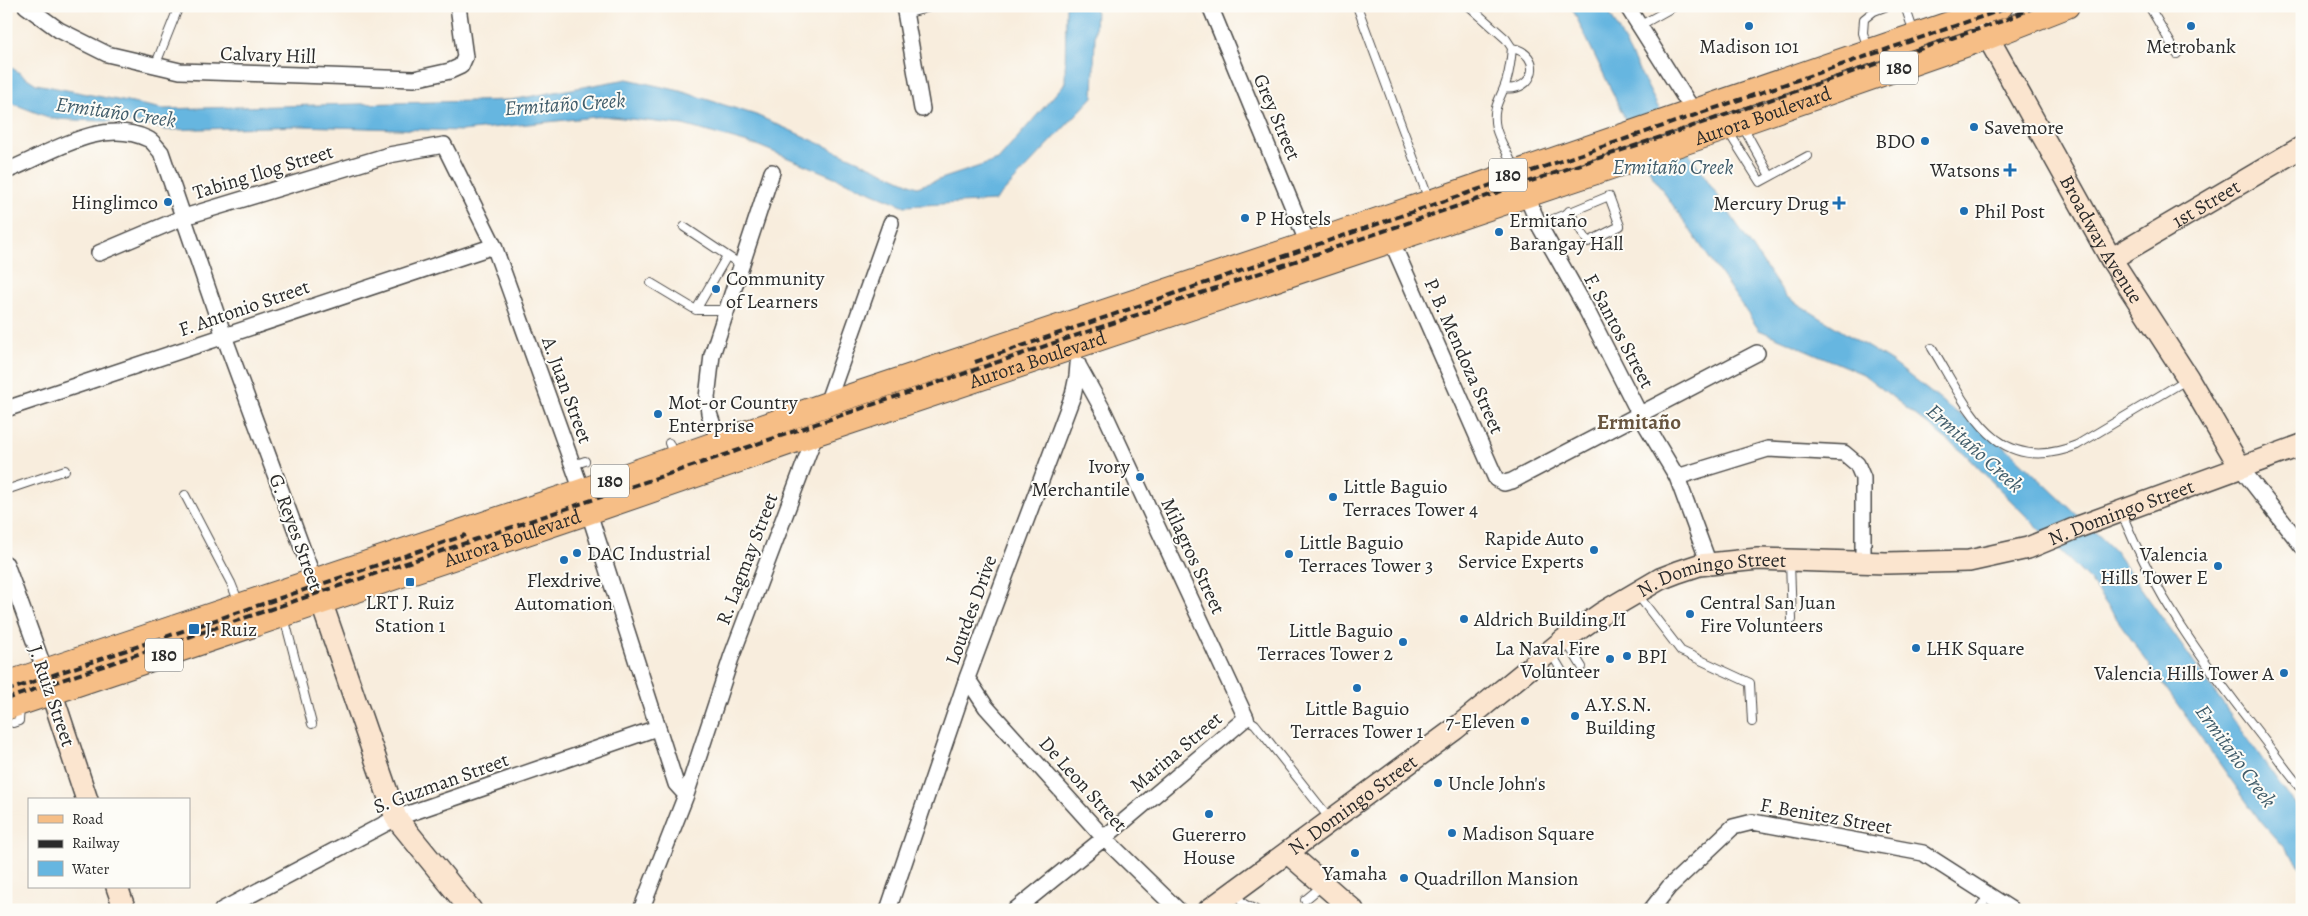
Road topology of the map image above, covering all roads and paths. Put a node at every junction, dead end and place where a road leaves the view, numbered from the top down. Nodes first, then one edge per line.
1 (26, 6) edge
2 (179, 6) edge
3 (458, 6) edge
4 (933, 6) edge
5 (1210, 6) edge
6 (1358, 6) edge
7 (1469, 6) edge
8 (1627, 6) edge
9 (1675, 6) edge
10 (1887, 6) edge
11 (1905, 6) edge
12 (2001, 6) edge
13 (2067, 6) edge
14 (2149, 6) edge
15 (905, 10) edge
16 (1974, 11) edge
17 (1639, 26) junction
18 (1916, 37) junction
19 (1988, 37) junction
20 (1512, 48) junction
21 (1869, 52) junction
22 (2177, 54) dead end
23 (155, 66) junction
24 (1504, 88) junction
25 (922, 109) dead end
26 (1684, 116) junction
27 (1734, 125) junction
28 (444, 145) joint
29 (2302, 147) edge
30 (1808, 156) dead end
31 (6, 171) edge
32 (772, 172) dead end
33 (1516, 172) junction
34 (1770, 176) junction
35 (1524, 194) junction
36 (1430, 202) junction
37 (1569, 211) junction
38 (184, 217) junction
39 (891, 223) dead end
40 (1539, 225) junction
41 (684, 227) dead end
42 (1391, 240) junction
43 (1308, 244) junction
44 (494, 246) junction
45 (99, 253) dead end
46 (727, 256) junction
47 (2111, 259) junction
48 (741, 265) junction
49 (1212, 276) junction
50 (651, 283) dead end
51 (1221, 298) junction
52 (696, 310) junction
53 (725, 310) junction
54 (1064, 326) junction
55 (224, 336) junction
56 (1932, 348) dead end
57 (1757, 353) dead end
58 (1075, 357) junction
59 (2188, 378) junction
60 (1073, 395) junction
61 (827, 404) junction
62 (6, 409) edge
63 (1104, 412) junction
64 (1640, 416) junction
65 (817, 433) junction
66 (719, 442) junction
67 (2302, 445) edge
68 (2240, 467) junction
69 (65, 470) dead end
70 (1676, 477) junction
71 (6, 490) edge
72 (185, 495) dead end
73 (585, 501) junction
74 (2121, 512) junction
75 (2302, 546) edge
76 (1790, 560) junction
77 (1863, 562) junction
78 (6, 564) edge
79 (1709, 564) junction
80 (318, 591) junction
81 (1636, 593) junction
82 (240, 605) junction
83 (283, 615) junction
84 (1792, 620) dead end
85 (1557, 645) junction
86 (1582, 667) dead end
87 (45, 671) junction
88 (1563, 673) dead end
89 (967, 678) junction
90 (6, 684) edge
91 (51, 693) junction
92 (13, 712) edge
93 (1246, 718) junction
94 (1752, 722) dead end
95 (312, 724) dead end
96 (657, 728) junction
97 (2302, 789) edge
98 (686, 795) junction
99 (86, 798) edge
100 (396, 818) junction
101 (1331, 820) junction
102 (1104, 838) junction
103 (1288, 853) junction
104 (1324, 884) junction
105 (117, 888) edge
106 (1233, 892) junction
107 (1989, 894) junction
108 (1305, 900) dead end
109 (1211, 909) edge
110 (125, 910) edge
111 (222, 910) edge
112 (471, 910) edge
113 (641, 910) edge
114 (888, 910) edge
115 (1015, 910) edge
116 (1178, 910) edge
117 (1256, 910) edge
118 (1353, 910) edge
119 (1651, 910) edge
120 (1978, 910) edge
121 (2012, 910) edge

1 - 23 street, Calvary Hill
2 - 23 lane
3 - 23 street, Calvary Hill
4 - 15 lane
5 - 43 street, Grey Street
6 - 36 lane
7 - 20 lane
8 - 17 street
9 - 17 lane
10 - 21 lane
11 - 18 lane
12 - 16 main road, Aurora Boulevard / 180
13 - 19 main road, Aurora Boulevard / 180
14 - 22 lane
15 - 25 street
16 - 18 main road, Aurora Boulevard / 180
16 - 19 main road, Broadway Avenue
17 - 26 street
18 - 21 main road, Aurora Boulevard / 180
19 - 27 main road, Aurora Boulevard / 180
19 - 47 main road, Broadway Avenue
20 - 24 lane
20 - 24 lane
21 - 26 main road, Aurora Boulevard / 180
24 - 33 lane
26 - 33 main road, Aurora Boulevard / 180
27 - 34 lane
27 - 34 lane
27 - 35 main road, Aurora Boulevard / 180
28 - 38 street, Tabing Ilog Street
28 - 44 street, A. Juan Street
29 - 47 main road, 1st Street
30 - 34 lane
31 - 38 street, G. Reyes Street
32 - 48 street
33 - 35 street, F. Santos Street
33 - 36 main road, Aurora Boulevard / 180
35 - 40 street, F. Santos Street
35 - 42 main road, Aurora Boulevard / 180
36 - 43 main road, Aurora Boulevard / 180
37 - 37 lane
37 - 40 lane
38 - 45 street, Tabing Ilog Street
38 - 55 street, G. Reyes Street
39 - 61 street, R. Lagmay Street
40 - 64 street, F. Santos Street
41 - 46 lane
42 - 51 main road, Aurora Boulevard / 180
42 - 64 street, P. B. Mendoza Street
43 - 49 main road, Aurora Boulevard / 180
44 - 55 street, F. Antonio Street
44 - 73 street, A. Juan Street
46 - 48 lane
46 - 52 lane
47 - 59 main road, Broadway Avenue
48 - 53 street
49 - 51 main road
49 - 54 main road, Aurora Boulevard / 180
50 - 52 lane
51 - 58 main road, Aurora Boulevard / 180
52 - 53 lane
53 - 66 street
54 - 58 street, Lourdes Drive
54 - 61 main road, Aurora Boulevard / 180
55 - 62 street, F. Antonio Street
55 - 80 street, G. Reyes Street
56 - 59 lane
57 - 64 street
58 - 60 street, Lourdes Drive
58 - 63 street, Milagros Street
58 - 65 main road, Aurora Boulevard / 180
59 - 68 main road, Broadway Avenue
60 - 63 street
60 - 89 street, Lourdes Drive
61 - 65 street, R. Lagmay Street
61 - 66 main road, Aurora Boulevard / 180
63 - 93 street, Milagros Street
64 - 70 street, F. Santos Street
65 - 73 main road, Aurora Boulevard / 180
65 - 98 street, R. Lagmay Street
66 - 73 main road, Aurora Boulevard / 180
67 - 68 main road, N. Domingo Street
68 - 74 main road, N. Domingo Street
68 - 75 street
69 - 71 lane
70 - 77 street
70 - 79 street, F. Santos Street
72 - 82 lane
73 - 80 main road, Aurora Boulevard / 180
73 - 96 street, A. Juan Street
74 - 77 main road, N. Domingo Street
74 - 97 lane
76 - 77 main road, N. Domingo Street
76 - 79 main road, N. Domingo Street
76 - 84 lane
78 - 87 street, J. Ruiz Street
79 - 81 main road, N. Domingo Street
80 - 82 main road, Aurora Boulevard / 180
80 - 83 main road, Aurora Boulevard / 180
80 - 100 main road, G. Reyes Street
81 - 85 main road, N. Domingo Street
81 - 94 lane
82 - 87 main road, Aurora Boulevard / 180
83 - 91 main road, Aurora Boulevard / 180
83 - 95 lane
85 - 86 lane
85 - 88 lane
85 - 101 main road, N. Domingo Street
87 - 90 main road, Aurora Boulevard / 180
87 - 91 main road, J. Ruiz Street
89 - 102 street, De Leon Street
89 - 114 street, Lourdes Drive
91 - 92 main road, Aurora Boulevard / 180
91 - 99 main road, J. Ruiz Street
93 - 101 lane
93 - 102 street, Marina Street
96 - 98 street, A. Juan Street
96 - 100 street, S. Guzman Street
98 - 113 street, R. Lagmay Street
100 - 111 street, S. Guzman Street
100 - 112 main road, G. Reyes Street
101 - 103 main road, N. Domingo Street
102 - 115 street, Marina Street
102 - 116 street, De Leon Street
103 - 104 main road
103 - 106 main road, N. Domingo Street
104 - 108 lane
104 - 118 main road
105 - 110 main road
106 - 109 main road, N. Domingo Street
106 - 117 lane
107 - 119 street, F. Benitez Street
107 - 120 lane
107 - 121 street, F. Benitez Street

